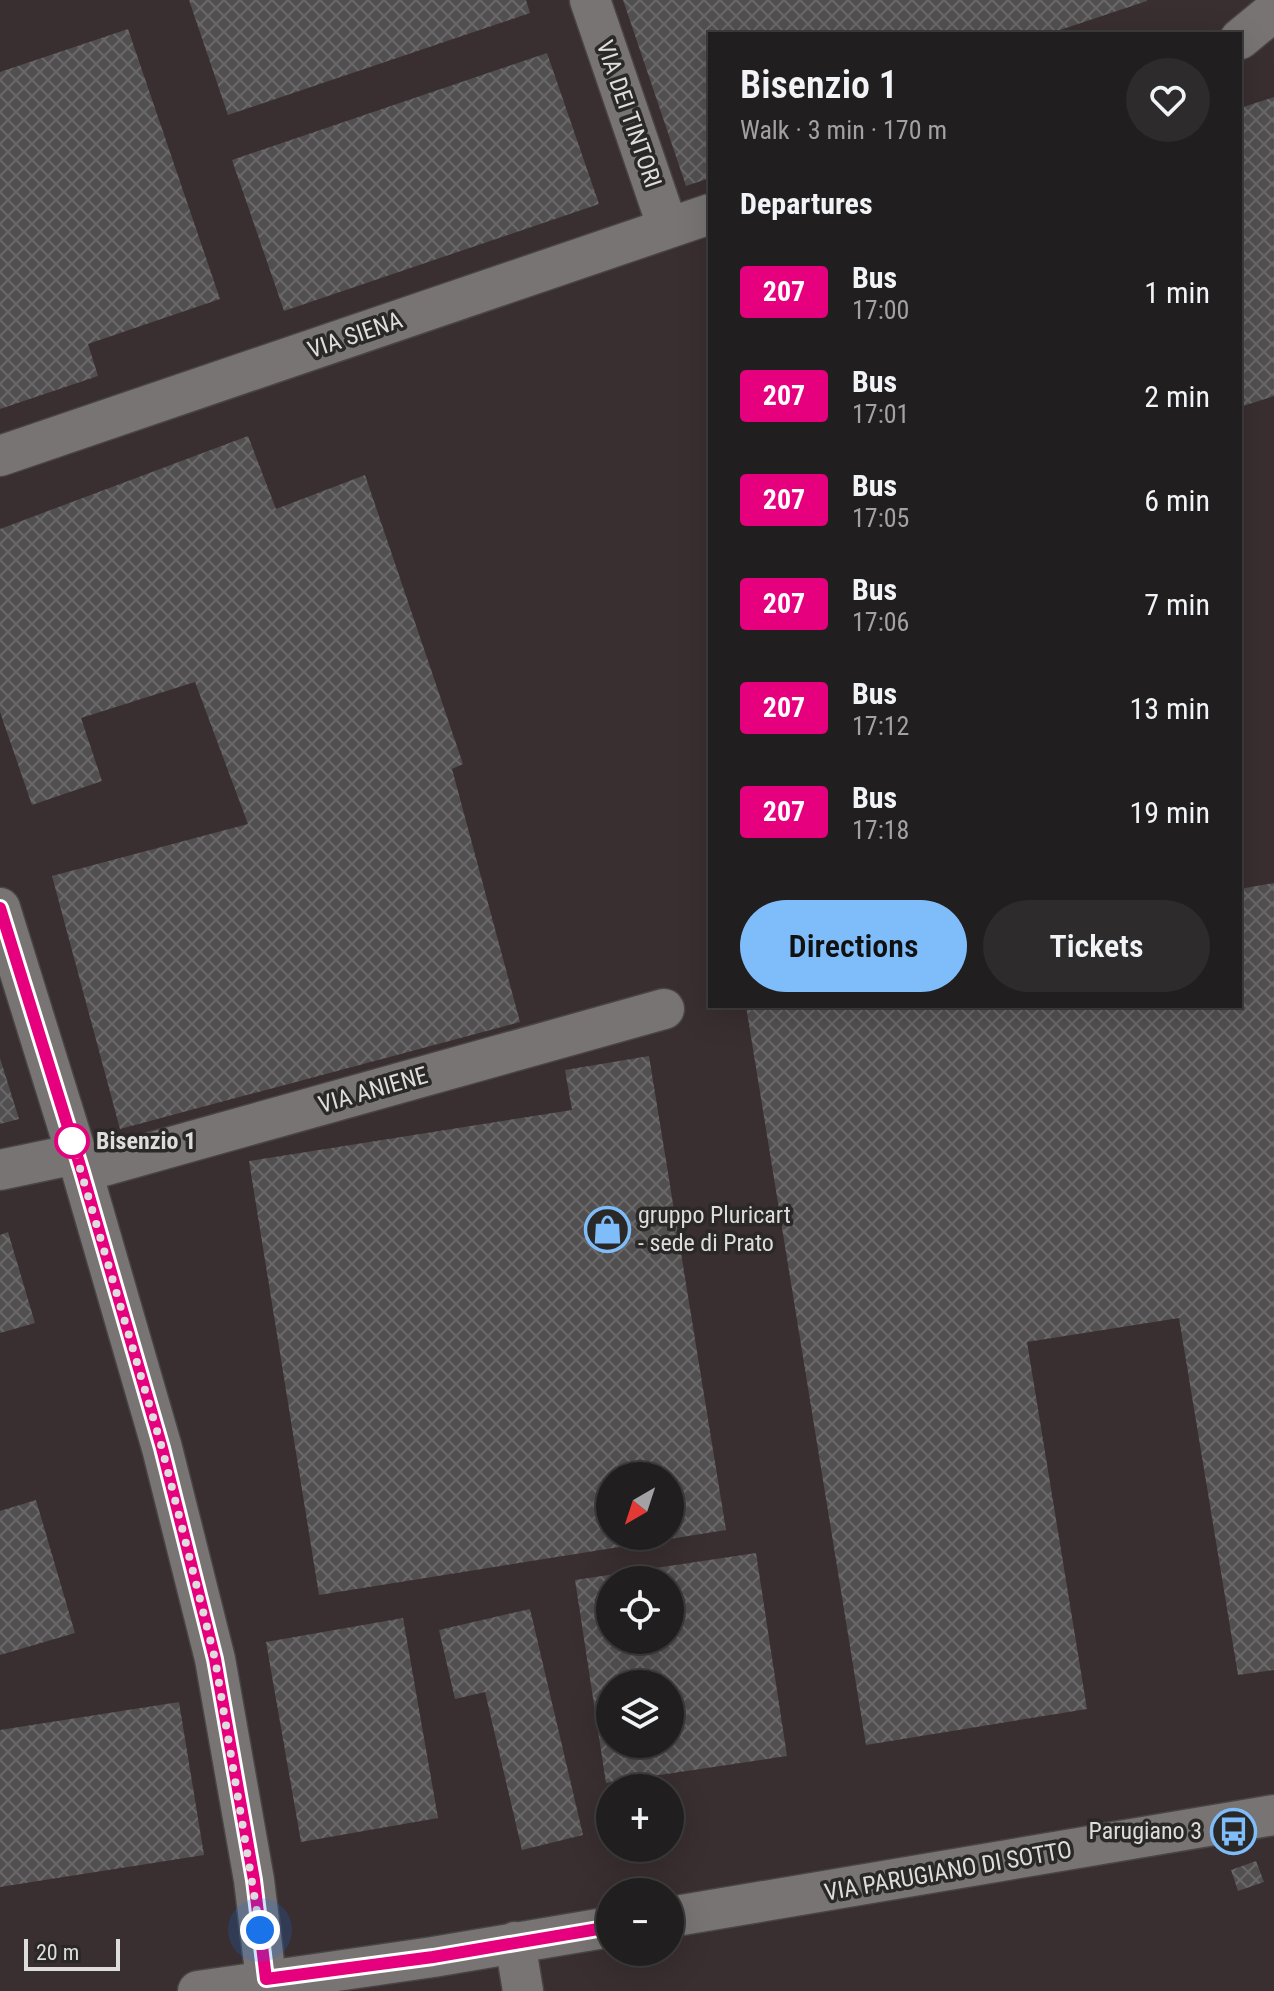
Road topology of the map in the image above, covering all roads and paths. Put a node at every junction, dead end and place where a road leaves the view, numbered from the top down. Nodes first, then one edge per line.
1 (590, 0) edge
2 (1274, 11) edge
3 (1242, 37) edge
4 (708, 215) edge
5 (668, 228) junction
6 (0, 456) edge
7 (0, 908) edge
8 (664, 1009) dead end
9 (79, 1163) junction
10 (0, 1170) edge
11 (1274, 1815) edge
12 (684, 1915) edge
13 (596, 1929) edge
14 (515, 1942) junction
15 (266, 1979) junction
16 (198, 1991) edge
17 (523, 1991) edge

1 - 5 street, VIA DEI TINTORI
2 - 3 street
4 - 5 street, VIA SIENA
5 - 6 street, VIA SIENA
7 - 9 street
8 - 9 street, VIA ANIENE
9 - 10 street, VIA ANIENE
9 - 15 street
11 - 12 street, VIA PARUGIANO DI SOTTO
13 - 14 street
14 - 15 street
14 - 17 street
15 - 16 street

